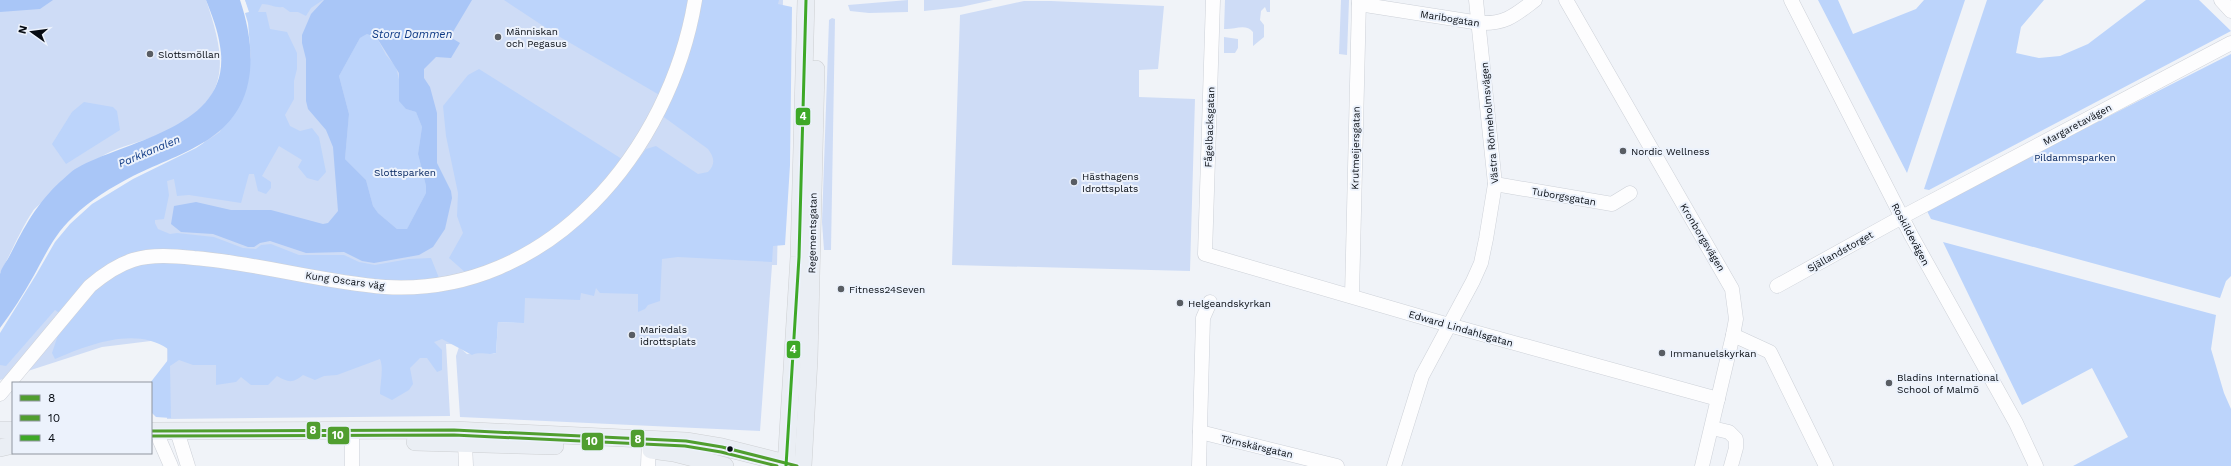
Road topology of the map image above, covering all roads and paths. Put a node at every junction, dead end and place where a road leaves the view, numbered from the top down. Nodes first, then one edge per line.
1 (695, 0) edge
2 (806, 0) edge
3 (818, 0) edge
4 (1212, 0) edge
5 (1476, 0) edge
6 (1535, 0) edge
7 (1566, 0) edge
8 (1791, 0) edge
9 (2221, 0) edge
10 (1359, 2) edge
11 (2231, 11) edge
12 (1480, 23) junction
13 (2231, 43) edge
14 (1495, 184) junction
15 (1630, 192) dead end
16 (1902, 217) junction
17 (1205, 254) joint
18 (1777, 286) dead end
19 (1352, 296) junction
20 (1210, 302) dead end
21 (1450, 325) junction
22 (1733, 335) junction
23 (0, 394) edge
24 (1718, 399) junction
25 (1712, 428) junction
26 (0, 430) edge
27 (12, 430) edge
28 (1200, 432) junction
29 (156, 436) edge
30 (178, 436) junction
31 (352, 436) junction
32 (465, 443) junction
33 (12, 445) edge
34 (0, 448) edge
35 (649, 452) edge
36 (1297, 461) edge
37 (790, 465) edge
38 (171, 466) edge
39 (188, 466) edge
40 (352, 466) edge
41 (466, 466) edge
42 (725, 466) edge
43 (803, 466) edge
44 (1199, 466) edge
45 (1337, 466) edge
46 (1394, 466) edge
47 (1702, 466) edge
48 (1731, 466) edge
49 (1826, 466) edge
50 (2036, 466) edge

1 - 23 street, Kung Oscars väg
2 - 37 main road, Regementsgatan
3 - 43 main road, Regementsgatan
4 - 17 street, Fågelbacksgatan
5 - 12 street, Västra Rönneholmsvägen
6 - 12 street, Maribogatan
7 - 22 street, Kronborgsvägen
8 - 16 street, Roskildevägen
9 - 11 street
10 - 12 street, Maribogatan
10 - 19 street, Krutmeijersgatan
12 - 14 street, Västra Rönneholmsvägen
13 - 16 street, Margaretavägen
14 - 15 street, Tuborgsgatan
14 - 21 street, Västra Rönneholmsvägen
16 - 18 street, Själlandstorget
16 - 50 street, Roskildevägen
17 - 19 street, Edward Lindahlsgatan
19 - 21 street, Edward Lindahlsgatan
20 - 28 street
21 - 24 street, Edward Lindahlsgatan
21 - 46 street, Västra Rönneholmsvägen
22 - 24 street, Kronborgsvägen
22 - 49 street
24 - 25 street, Kronborgsvägen
25 - 47 street, Kronborgsvägen
25 - 48 street
26 - 27 main road
28 - 36 street, Törnskärsgatan
28 - 44 street
29 - 30 main road
29 - 38 street
30 - 31 main road
30 - 39 street
31 - 32 main road
31 - 35 main road
31 - 40 street
32 - 35 main road
32 - 41 street
33 - 34 main road
35 - 37 main road
35 - 42 main road
36 - 45 street, Törnskärsgatan

